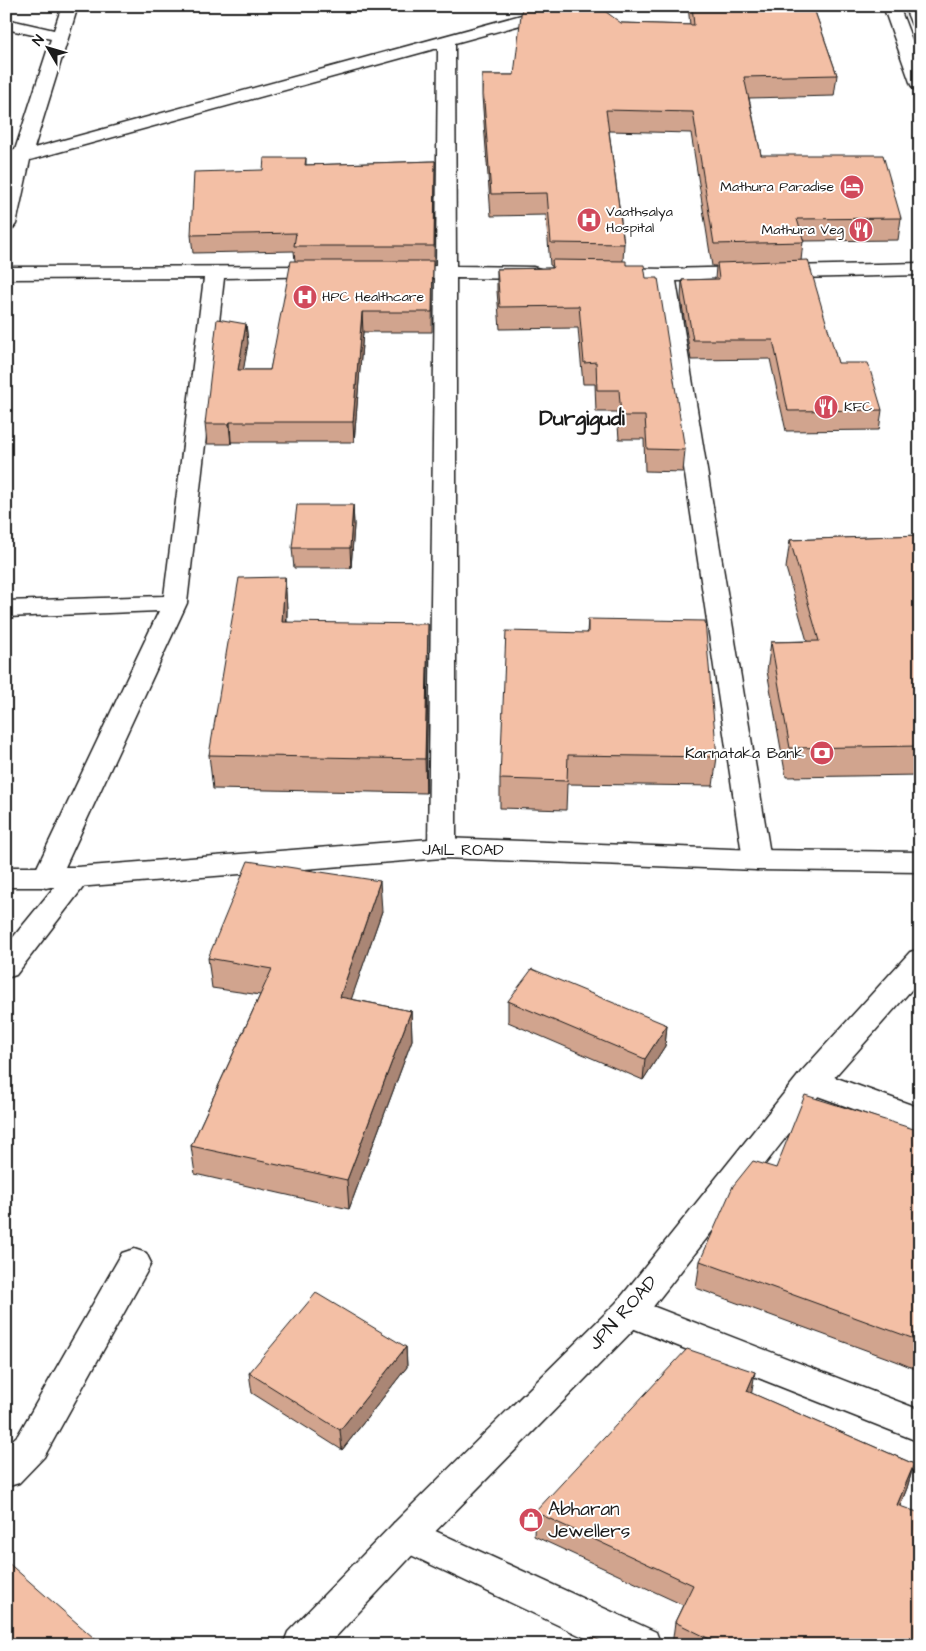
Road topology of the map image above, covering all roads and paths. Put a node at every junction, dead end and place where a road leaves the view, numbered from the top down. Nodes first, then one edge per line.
1 (70, 6) edge
2 (573, 6) edge
3 (891, 6) edge
4 (912, 6) edge
5 (6, 24) edge
6 (920, 25) edge
7 (59, 36) junction
8 (447, 41) junction
9 (920, 85) edge
10 (14, 155) edge
11 (6, 224) edge
12 (920, 269) edge
13 (350, 272) edge
14 (378, 272) edge
15 (446, 272) junction
16 (6, 273) edge
17 (215, 273) junction
18 (555, 274) edge
19 (585, 274) edge
20 (665, 275) junction
21 (175, 604) junction
22 (6, 609) edge
23 (442, 848) junction
24 (757, 860) junction
25 (920, 862) edge
26 (6, 877) edge
27 (46, 878) junction
28 (76, 878) junction
29 (920, 960) edge
30 (6, 967) edge
31 (812, 1081) junction
32 (920, 1121) edge
33 (134, 1263) dead end
34 (629, 1312) junction
35 (920, 1426) edge
36 (6, 1471) edge
37 (407, 1535) junction
38 (302, 1645) edge
39 (642, 1645) edge

1 - 7 street
2 - 8 street
3 - 9 street
4 - 6 street
5 - 7 street
7 - 10 street
8 - 10 street
8 - 15 street
10 - 11 street
12 - 20 street
13 - 17 street
14 - 15 street
15 - 18 street
15 - 23 street
16 - 17 street
17 - 21 street
19 - 20 street
20 - 24 street
21 - 22 street
21 - 27 street
23 - 24 street, JAIL ROAD
23 - 28 street, JAIL ROAD
24 - 25 street, JAIL ROAD
26 - 27 street, JAIL ROAD
27 - 28 street, JAIL ROAD
28 - 30 street
29 - 31 street, JPN ROAD
31 - 32 street
31 - 34 street, JPN ROAD
33 - 36 street
34 - 35 street
34 - 37 street, JPN ROAD
37 - 38 street, JPN ROAD
37 - 39 street

